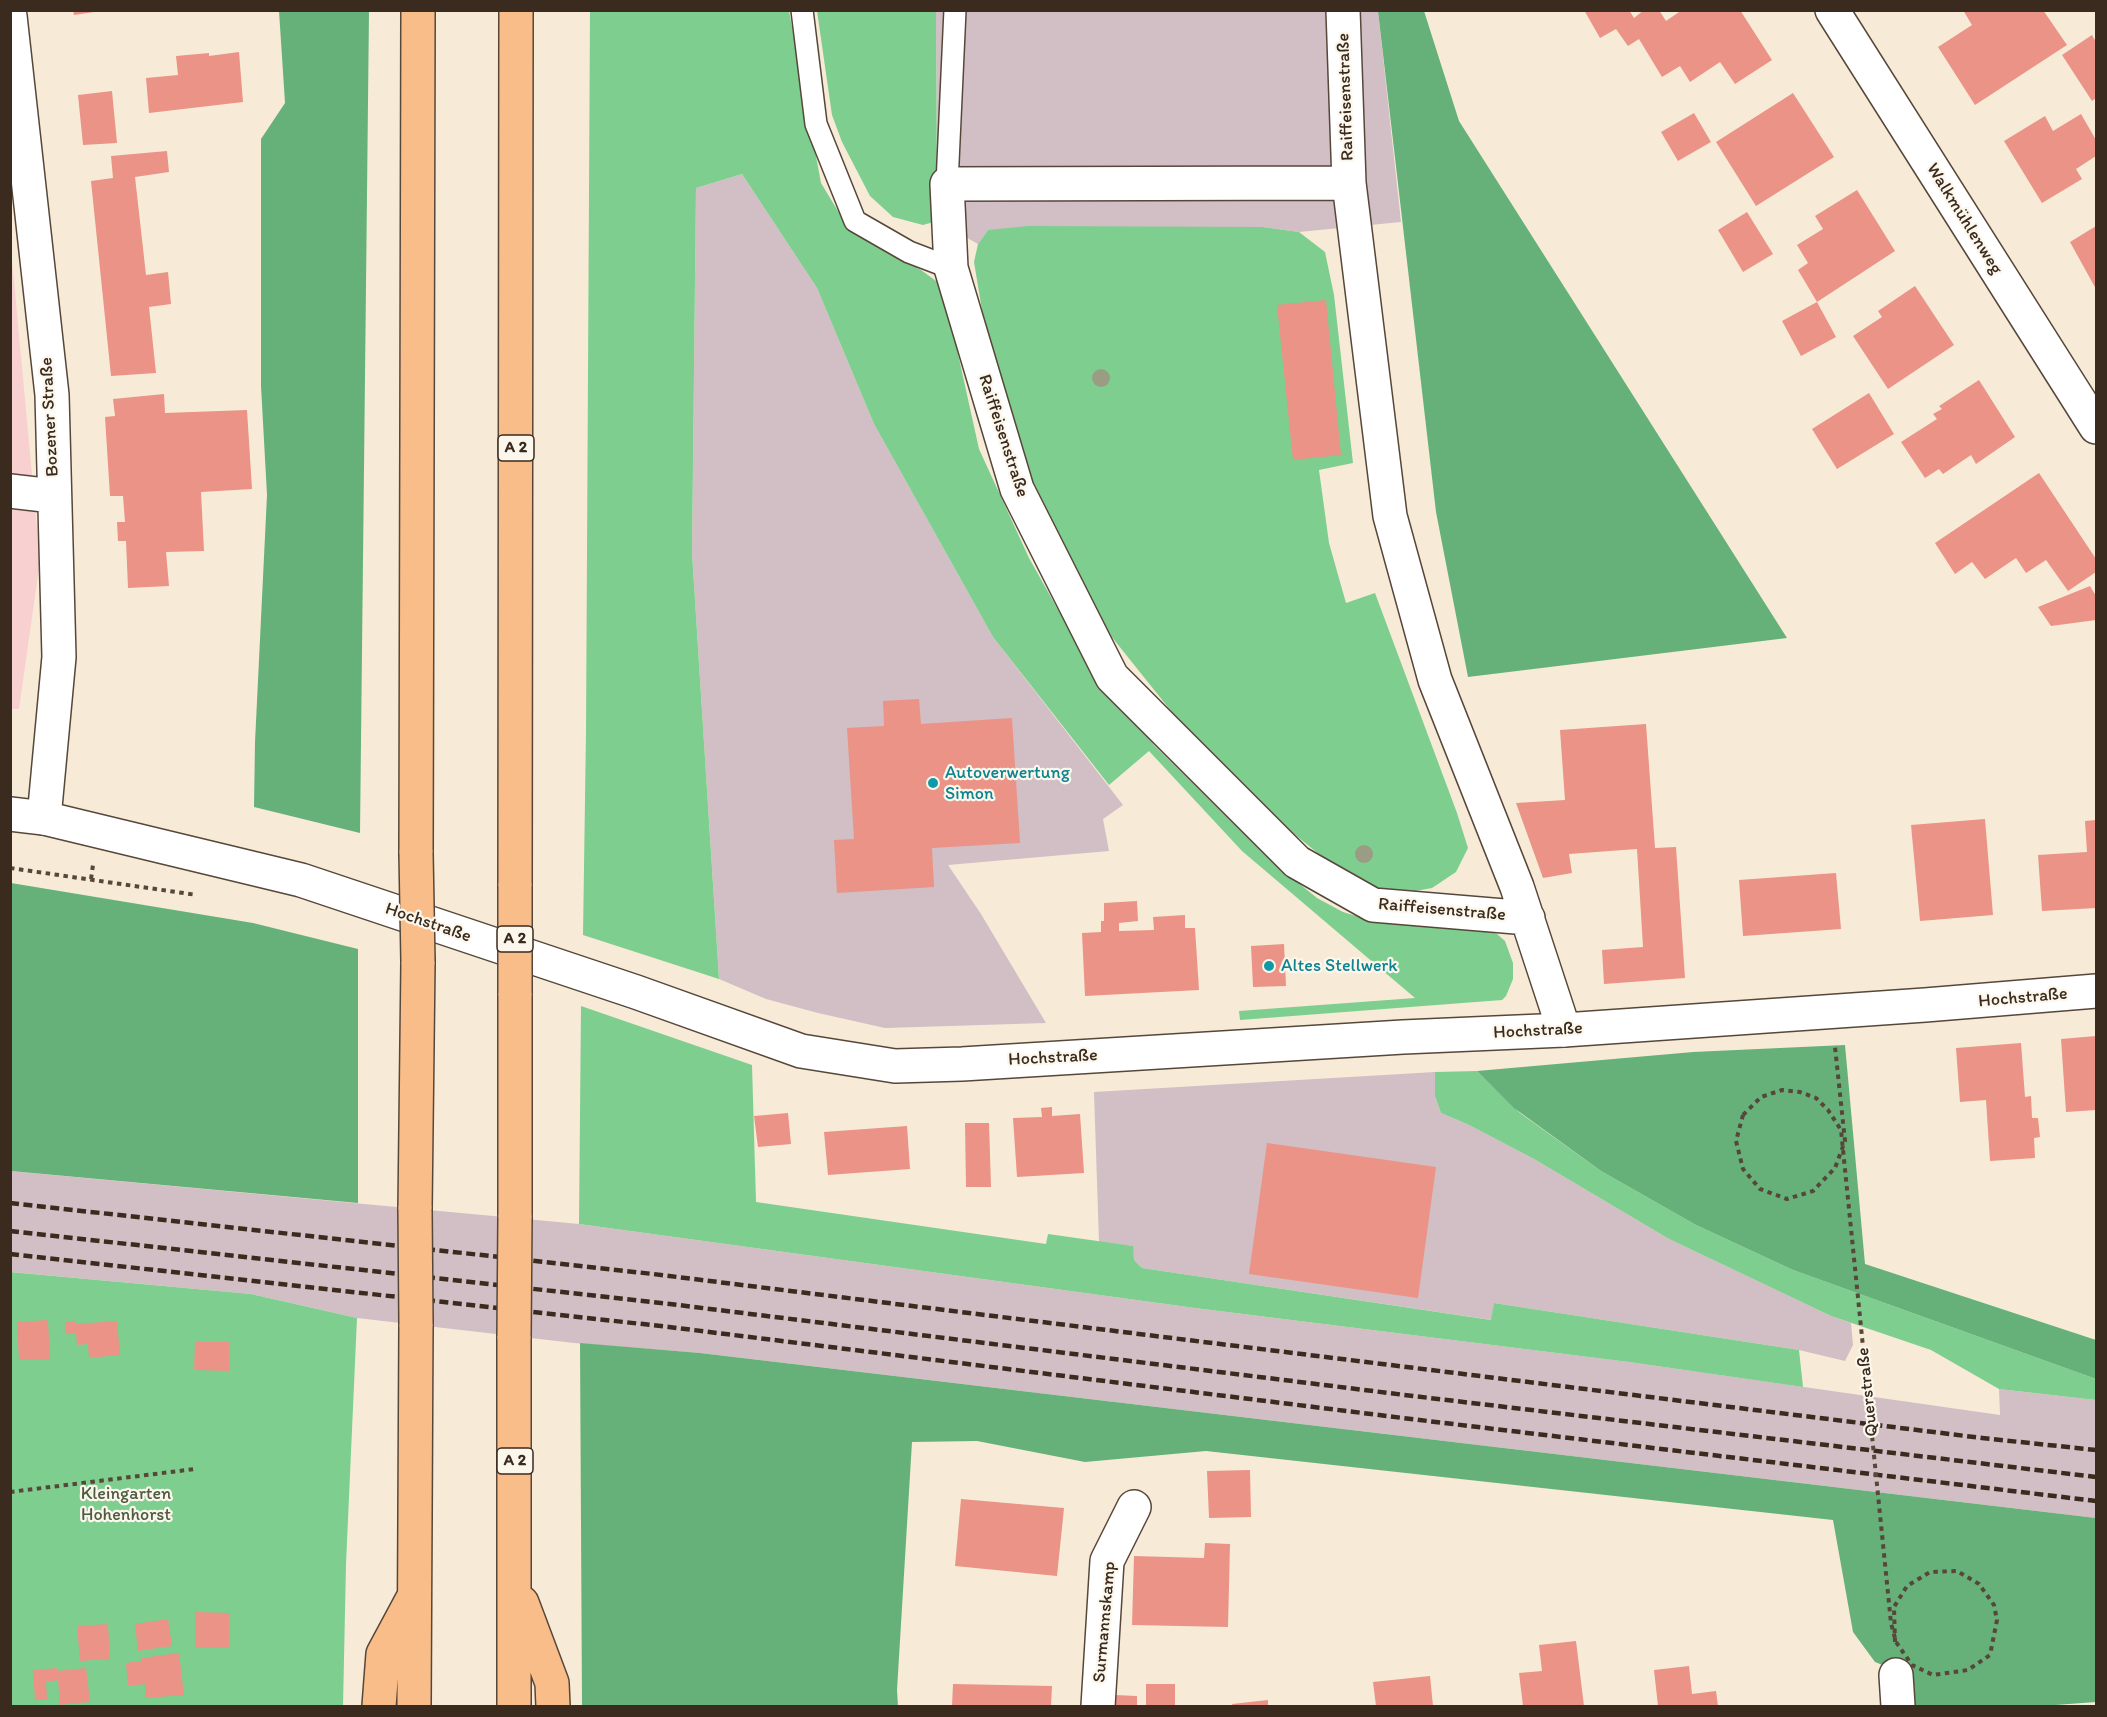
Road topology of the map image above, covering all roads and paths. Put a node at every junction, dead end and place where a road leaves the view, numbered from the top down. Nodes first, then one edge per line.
1 (418, 10) edge
2 (516, 10) edge
3 (802, 10) edge
4 (955, 10) edge
5 (1343, 10) edge
6 (1832, 10) edge
7 (10, 16) edge
8 (1349, 183) junction
9 (948, 184) junction
10 (951, 268) junction
11 (2097, 427) edge
12 (10, 491) edge
13 (53, 496) junction
14 (10, 814) edge
15 (44, 818) junction
16 (10, 868) edge
17 (91, 879) dead end
18 (1528, 918) junction
19 (2097, 991) edge
20 (1831, 1011) junction
21 (1564, 1030) junction
22 (195, 1469) dead end
23 (10, 1492) edge
24 (1134, 1507) dead end
25 (516, 1587) junction
26 (415, 1596) junction
27 (1897, 1691) edge
28 (379, 1707) edge
29 (414, 1707) edge
30 (514, 1707) edge
31 (553, 1707) edge
32 (1098, 1707) edge

1 - 26 highway, bridge
2 - 25 highway, A 2, bridge
3 - 10 lane
4 - 9 lane
5 - 8 street, Raiffeisenstraße
6 - 11 street, Walkmühlenweg
7 - 13 street, Bozener Straße
8 - 9 street, Raiffeisenstraße
8 - 18 street, Raiffeisenstraße
9 - 10 street, Raiffeisenstraße
10 - 18 street, Raiffeisenstraße
12 - 13 street
13 - 15 street, Bozener Straße
14 - 15 street, Hochstraße
15 - 21 street, Hochstraße
16 - 17 path
18 - 21 street, Raiffeisenstraße
19 - 20 street, Hochstraße
20 - 21 street, Hochstraße
20 - 27 path, Querstraße, bridge
22 - 23 path
24 - 32 street, Surmannskamp
25 - 30 highway, A 2
25 - 31 highway
26 - 28 highway
26 - 29 highway

